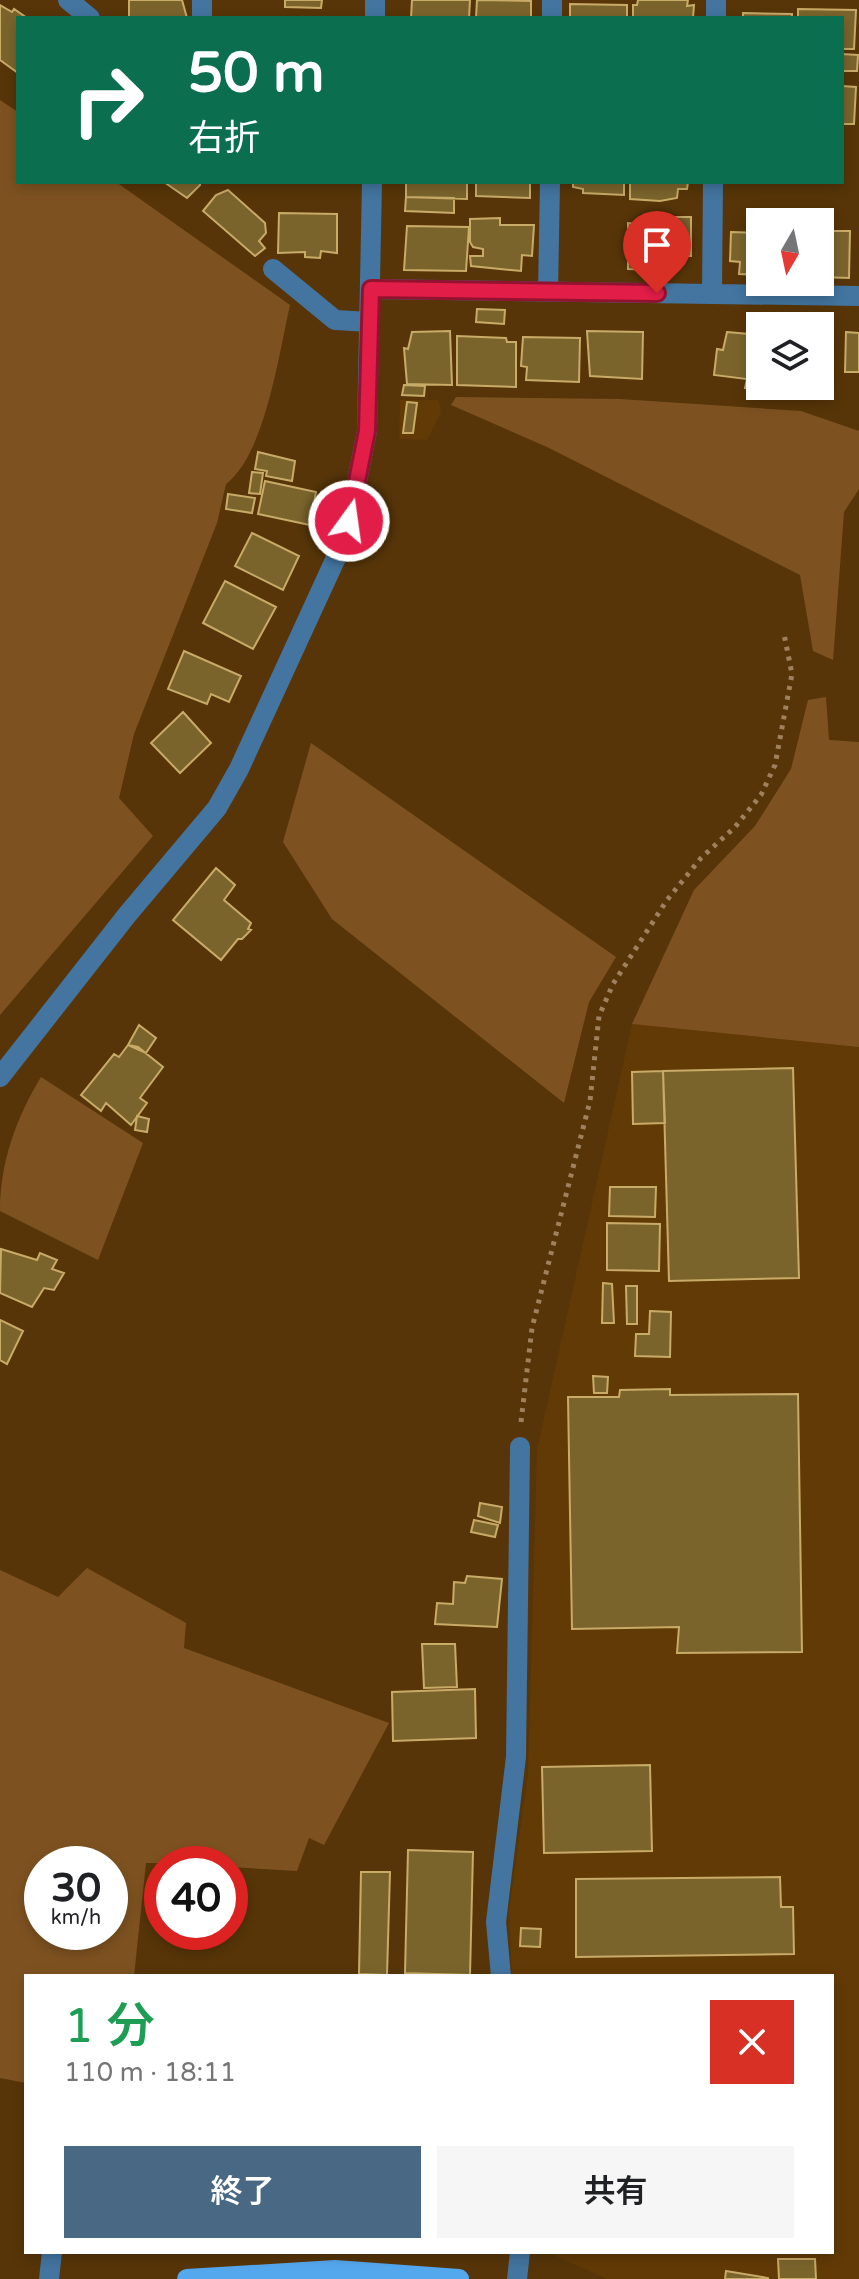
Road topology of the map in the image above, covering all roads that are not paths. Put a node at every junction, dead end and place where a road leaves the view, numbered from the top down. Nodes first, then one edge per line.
1 (68, 0) edge
2 (88, 16) edge
3 (372, 184) edge
4 (550, 184) edge
5 (713, 184) edge
6 (273, 269) dead end
7 (371, 289) junction
8 (548, 292) junction
9 (712, 294) junction
10 (859, 296) edge
11 (370, 322) junction
12 (0, 1077) edge
13 (520, 1447) road end
14 (501, 1974) edge
15 (52, 2254) edge
16 (520, 2254) edge
17 (49, 2279) edge
18 (187, 2279) edge
19 (459, 2279) edge
20 (517, 2279) edge

1 - 2 street
3 - 7 street
4 - 8 street
5 - 9 street
6 - 11 street
7 - 8 street
7 - 11 street
8 - 9 street
9 - 10 street
11 - 12 street
13 - 14 street
15 - 17 street
16 - 20 street
18 - 19 main road

